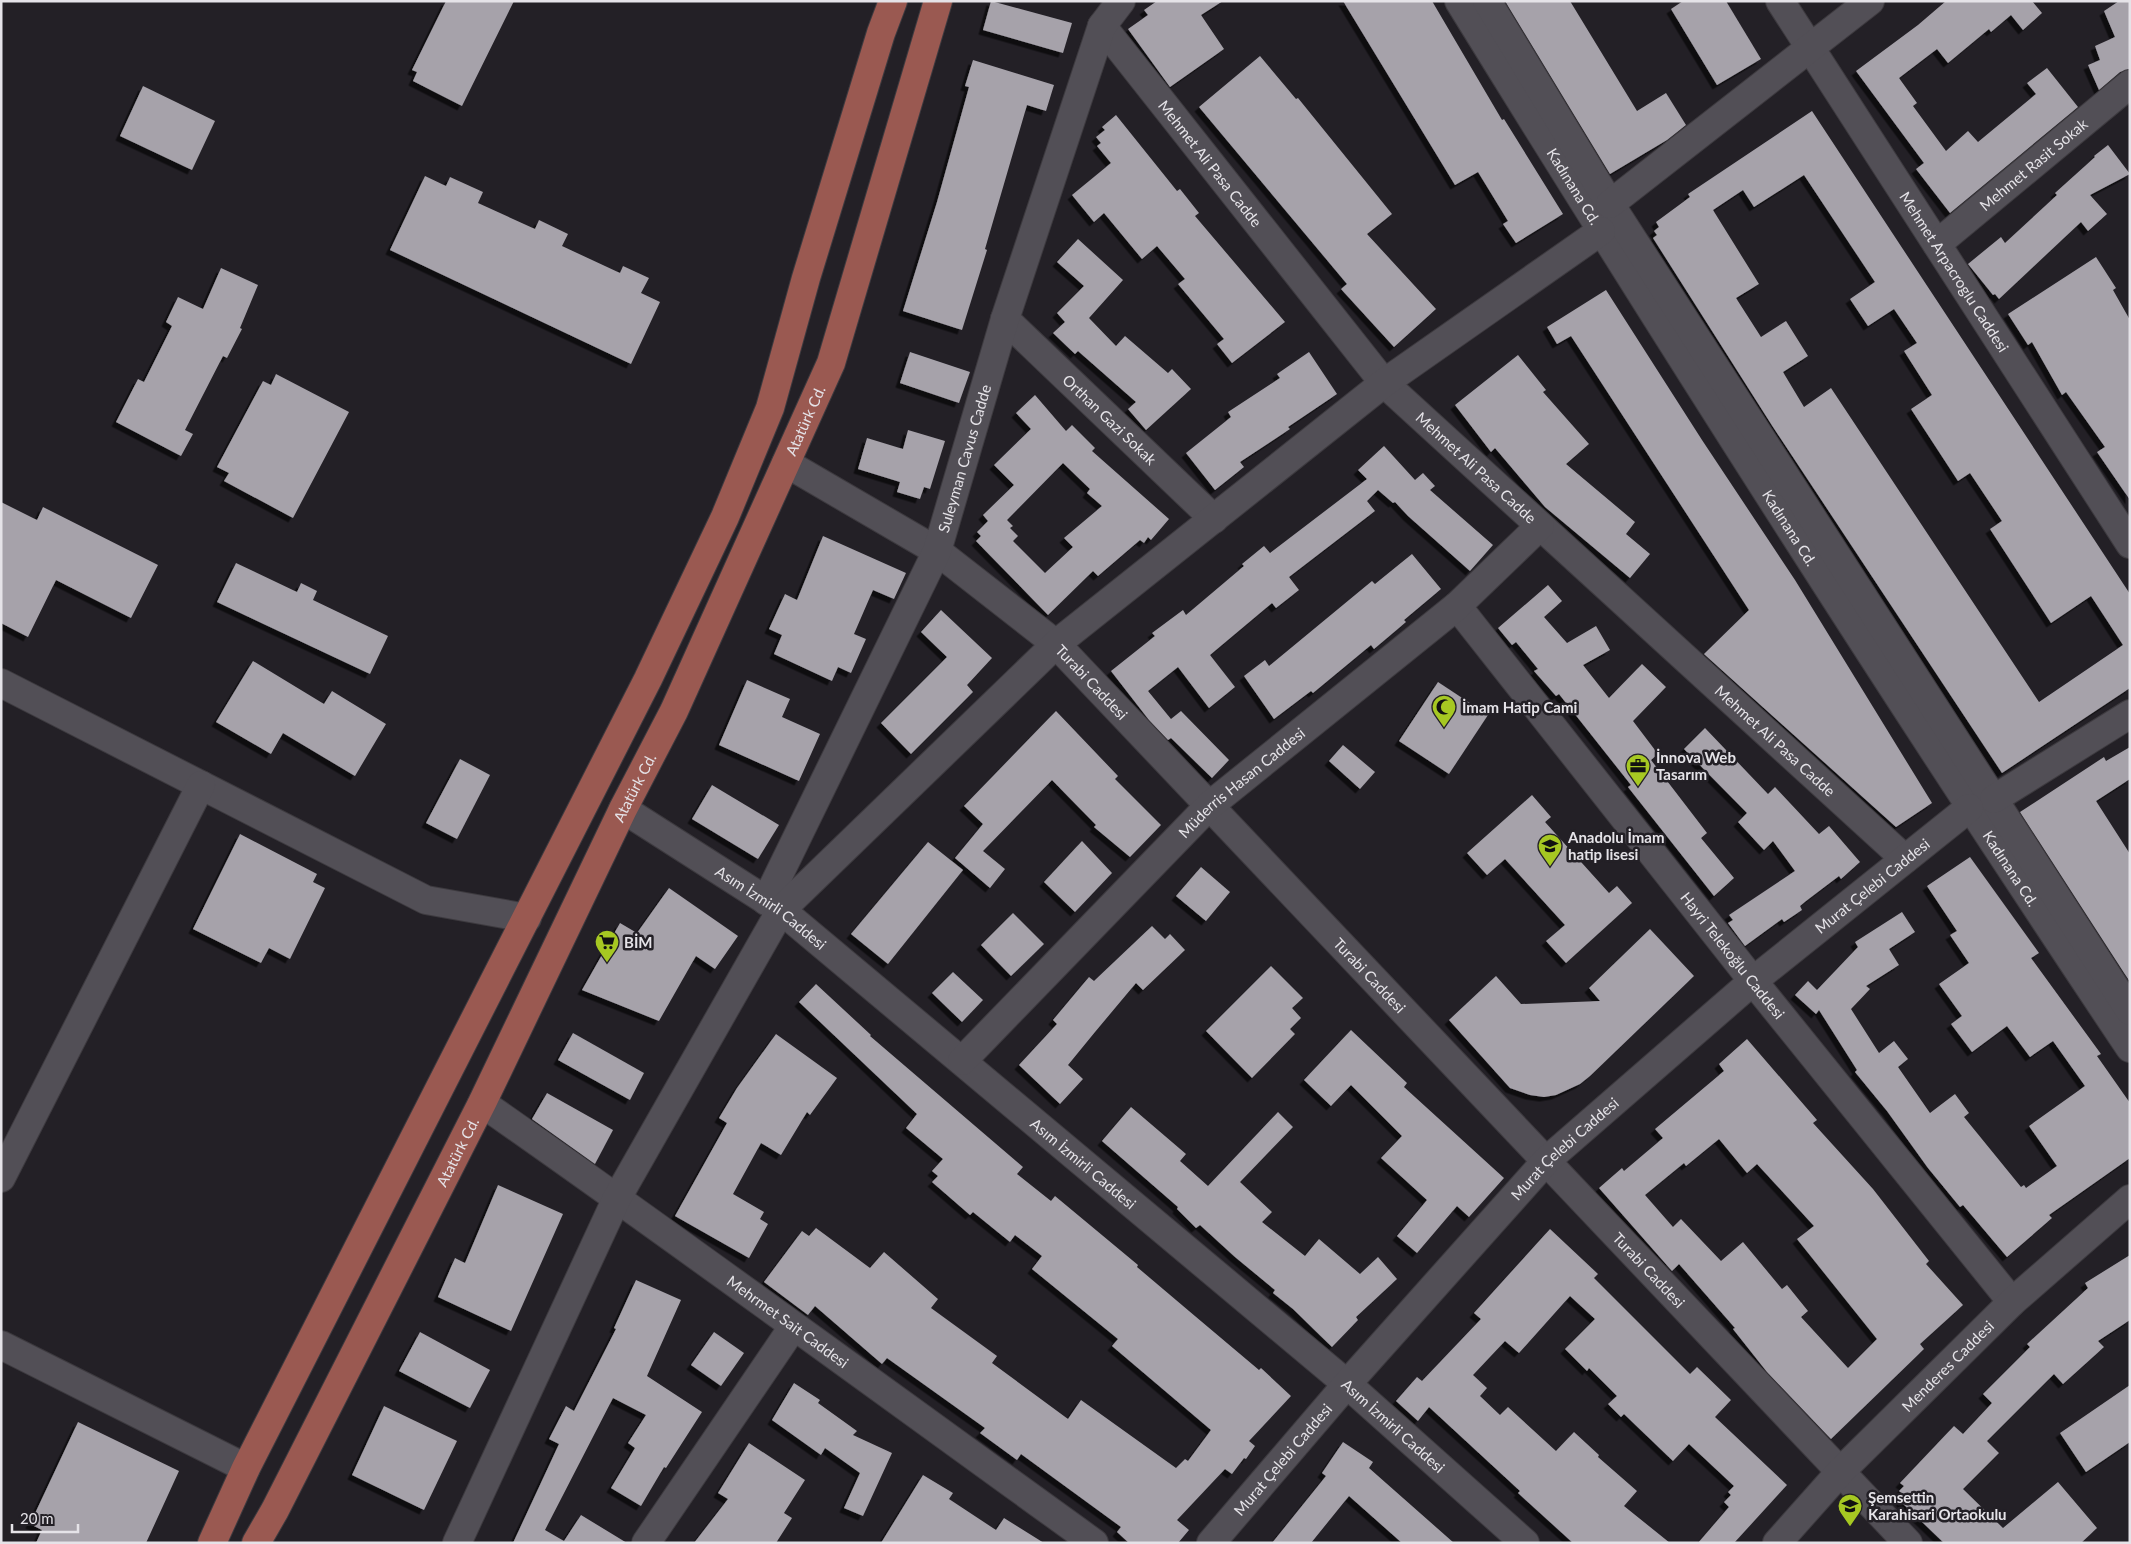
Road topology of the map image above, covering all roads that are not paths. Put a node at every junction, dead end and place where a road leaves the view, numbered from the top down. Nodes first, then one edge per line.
1 (881, 1) edge
2 (893, 1) edge
3 (931, 1) edge
4 (938, 1) edge
5 (1121, 1) edge
6 (1459, 1) edge
7 (1487, 1) edge
8 (1780, 1) edge
9 (1870, 1) edge
10 (1102, 26) junction
11 (881, 34) junction
12 (927, 40) junction
13 (1811, 48) junction
14 (2130, 84) edge
15 (1610, 204) junction
16 (1601, 231) junction
17 (1937, 244) junction
18 (1006, 319) junction
19 (1384, 383) junction
20 (786, 463) junction
21 (1214, 519) junction
22 (1540, 526) junction
23 (2130, 544) edge
24 (937, 551) junction
25 (1458, 606) junction
26 (1056, 644) junction
27 (1, 683) edge
28 (2130, 714) edge
29 (200, 785) junction
30 (1981, 804) junction
31 (1209, 806) junction
32 (623, 809) junction
33 (1905, 860) junction
34 (774, 905) junction
35 (527, 918) junction
36 (1753, 981) junction
37 (2130, 1012) edge
38 (2130, 1048) edge
39 (962, 1061) junction
40 (482, 1103) junction
41 (1546, 1161) junction
42 (1, 1178) edge
43 (617, 1198) junction
44 (2130, 1199) edge
45 (2012, 1302) junction
46 (792, 1327) junction
47 (1, 1345) edge
48 (1347, 1384) junction
49 (1841, 1471) junction
50 (243, 1475) junction
51 (203, 1543) edge
52 (212, 1543) edge
53 (257, 1543) edge
54 (457, 1543) edge
55 (646, 1543) edge
56 (1094, 1543) edge
57 (1211, 1543) edge
58 (1525, 1543) edge
59 (1778, 1543) edge
60 (1908, 1543) edge

1 - 11 main road
2 - 11 main road
3 - 12 main road
4 - 12 main road, Atatürk Cd.
5 - 10 street, Suleyman Cavus Cadde
6 - 16 street, Kadınana Cd.
7 - 15 street, Kadınana Cd.
8 - 13 street, Mehmet Arpacroglu Caddesi
9 - 13 street
10 - 18 street, Suleyman Cavus Cadde
10 - 19 street, Mehmet Ali Pasa Cadde
11 - 35 main road
12 - 20 main road, Atatürk Cd.
13 - 15 street
13 - 17 street, Mehmet Arpacroglu Caddesi
14 - 17 street, Mehmet Rasit Sokak
15 - 30 street, Kadınana Cd.
16 - 19 street
16 - 30 street, Kadınana Cd.
17 - 23 street, Mehmet Arpacroglu Caddesi
18 - 21 street, Orthan Gazi Sokak
18 - 24 street, Suleyman Cavus Cadde
19 - 21 street
19 - 22 street, Mehmet Ali Pasa Cadde
20 - 24 street, Turabi Caddesi
20 - 32 main road, Atatürk Cd.
21 - 26 street
22 - 25 street, Müderris Hasan Caddesi
22 - 33 street, Mehmet Ali Pasa Cadde
24 - 26 street, Turabi Caddesi
24 - 34 street, Suleyman Cavus Cadde
25 - 31 street, Müderris Hasan Caddesi
25 - 36 street, Hayri Telekoğlu Caddesi
26 - 31 street, Turabi Caddesi
26 - 34 street
27 - 29 street
28 - 30 street, Murat Çelebi Caddesi
29 - 35 street
29 - 42 street
30 - 33 street, Murat Çelebi Caddesi
30 - 37 street, Kadınana Cd.
30 - 38 street, Kadınana Cd.
31 - 39 street, Müderris Hasan Caddesi
31 - 41 street, Turabi Caddesi
32 - 34 street, Asım İzmirli Caddesi
32 - 40 main road, Atatürk Cd.
33 - 36 street, Murat Çelebi Caddesi
34 - 39 street, Asım İzmirli Caddesi
34 - 43 street
35 - 50 main road
36 - 41 street, Murat Çelebi Caddesi
36 - 45 street, Hayri Telekoğlu Caddesi
39 - 48 street, Asım İzmirli Caddesi
40 - 43 street, Mehrmet Sait Caddesi
40 - 53 main road, Atatürk Cd.
41 - 48 street, Murat Çelebi Caddesi
41 - 49 street, Turabi Caddesi
43 - 46 street, Mehrmet Sait Caddesi
43 - 54 street
44 - 45 street, Menderes Caddesi
45 - 49 street, Menderes Caddesi
46 - 55 street
46 - 56 street, Mehrmet Sait Caddesi
47 - 50 street
48 - 57 street, Murat Çelebi Caddesi
48 - 58 street, Asım İzmirli Caddesi
49 - 59 street, Menderes Caddesi
49 - 60 street, Turabi Caddesi
50 - 51 main road
50 - 52 main road

